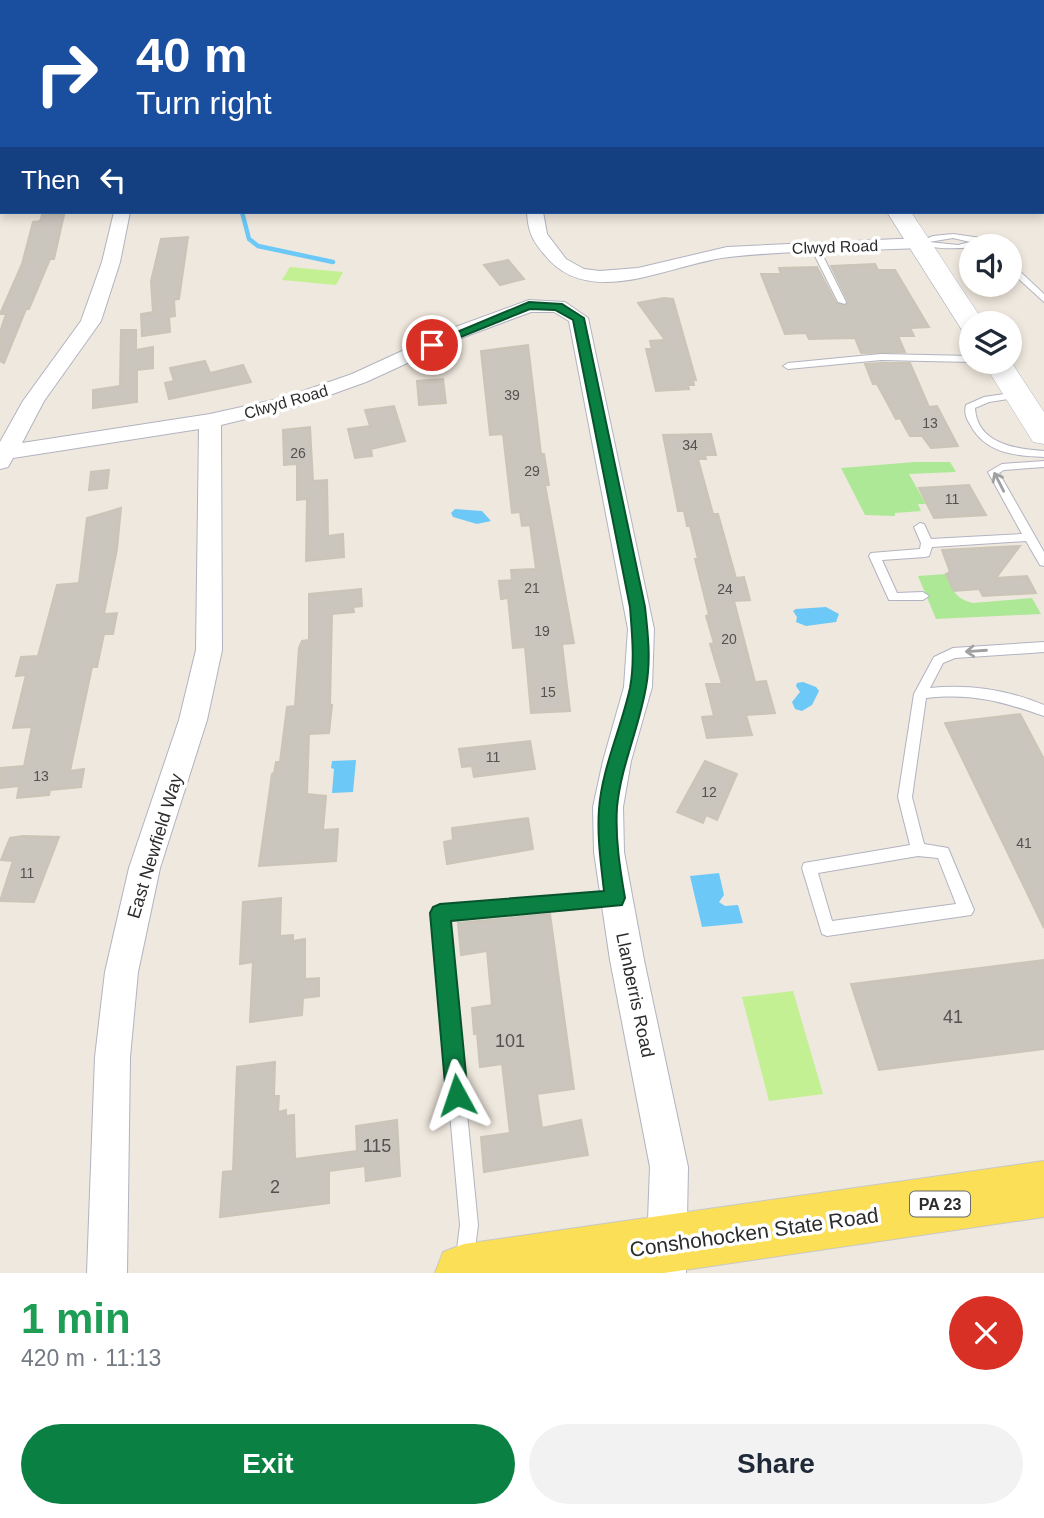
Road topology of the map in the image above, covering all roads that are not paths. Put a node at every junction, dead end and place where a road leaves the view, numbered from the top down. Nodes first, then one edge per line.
1 (122, 214) edge
2 (535, 214) edge
3 (900, 214) edge
4 (920, 243) junction
5 (959, 246) edge
6 (816, 248) junction
7 (1022, 278) edge
8 (1044, 299) edge
9 (842, 302) dead end
10 (558, 306) joint
11 (964, 311) edge
12 (959, 359) edge
13 (788, 366) dead end
14 (1005, 374) edge
15 (1018, 395) junction
16 (210, 421) junction
17 (1044, 435) edge
18 (1044, 454) edge
19 (1, 455) edge
20 (1044, 464) edge
21 (920, 527) dead end
22 (1030, 537) junction
23 (927, 543) junction
24 (1044, 562) edge
25 (923, 596) dead end
26 (1044, 647) edge
27 (920, 694) junction
28 (1044, 711) edge
29 (918, 850) junction
30 (615, 898) junction
31 (1044, 1189) edge
32 (666, 1259) edge
33 (557, 1266) edge
34 (107, 1273) edge
35 (463, 1273) edge

1 - 19 street
2 - 6 street, Clwyd Road
3 - 4 street
4 - 5 lane
4 - 6 street, Clwyd Road
4 - 11 street
6 - 9 lane
7 - 8 lane
10 - 16 street, Clwyd Road
10 - 30 street, Llanberris Road
12 - 13 lane
14 - 15 street
15 - 17 street
15 - 18 lane
16 - 19 street, Clwyd Road
16 - 34 street, East Newfield Way
22 -> 20 lane
21 - 23 lane
22 - 23 lane
22 - 24 lane
23 - 25 lane
26 -> 27 lane
27 - 28 lane
27 - 29 lane
29 - 29 lane
30 - 32 street, Llanberris Road
30 - 35 lane
31 - 32 main road, Conshohocken State Road / PA 23
32 - 33 main road, Conshohocken State Road / PA 23
33 - 35 main road, Conshohocken State Road / PA 23

